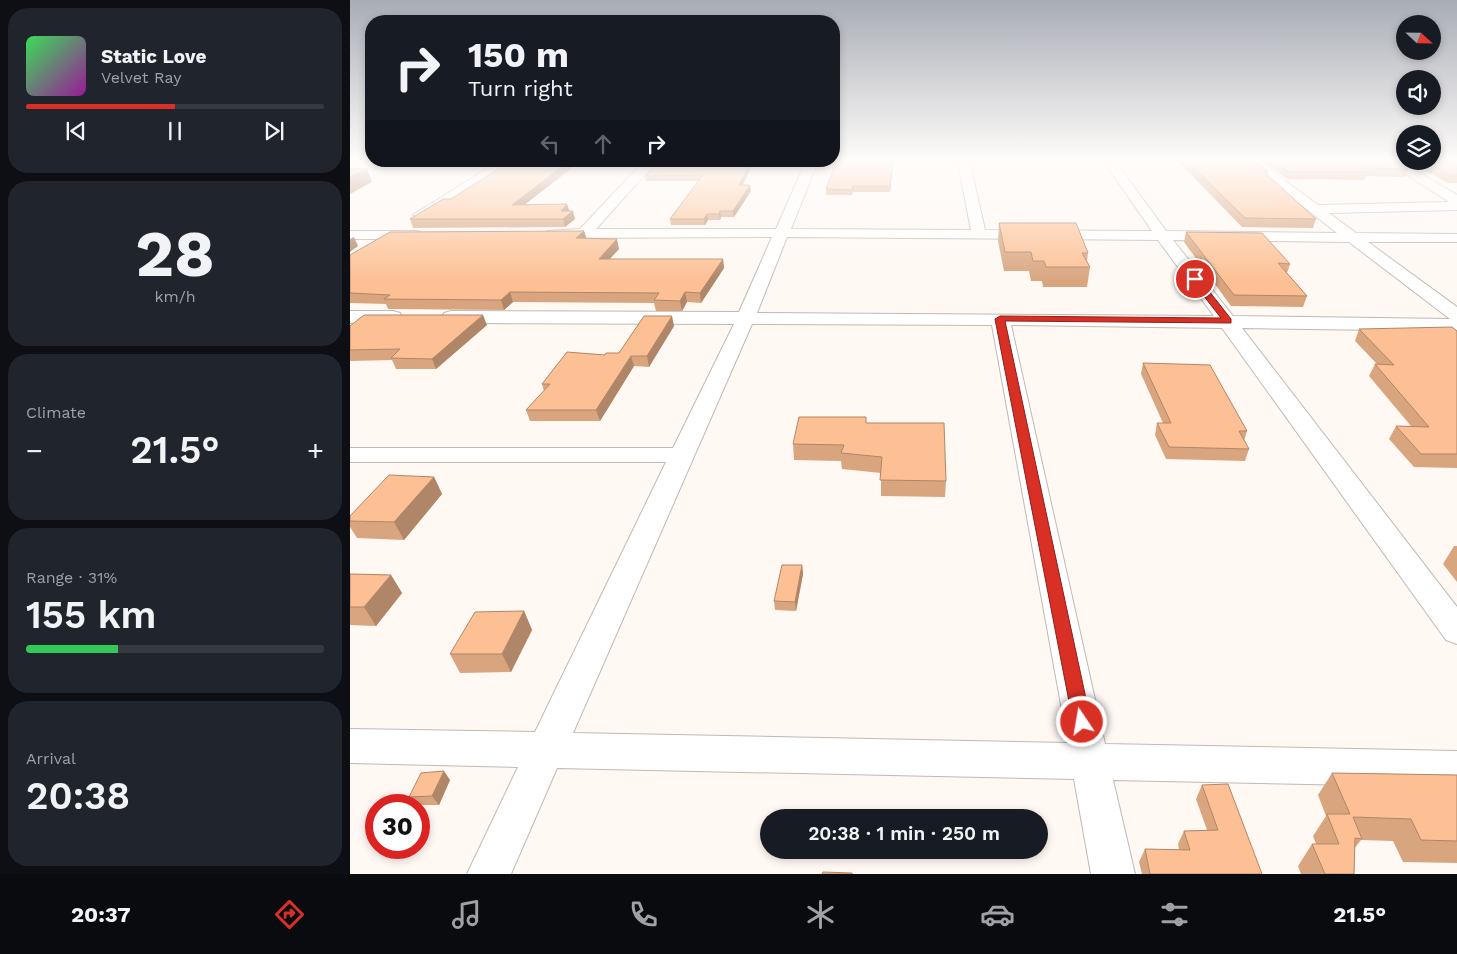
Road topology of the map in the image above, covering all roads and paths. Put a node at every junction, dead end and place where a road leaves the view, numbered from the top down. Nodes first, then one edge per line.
1 (445, 200) edge
2 (615, 200) edge
3 (796, 200) edge
4 (972, 200) edge
5 (1137, 200) edge
6 (1303, 200) edge
7 (1457, 206) edge
8 (1315, 209) junction
9 (783, 233) junction
10 (535, 234) edge
11 (584, 234) junction
12 (350, 235) edge
13 (388, 235) junction
14 (434, 235) edge
15 (980, 235) junction
16 (1163, 237) junction
17 (1353, 237) junction
18 (1457, 238) edge
19 (365, 250) edge
20 (350, 316) edge
21 (1457, 316) edge
22 (410, 317) edge
23 (430, 317) edge
24 (746, 317) junction
25 (1000, 319) junction
26 (1228, 321) junction
27 (1457, 325) edge
28 (683, 455) junction
29 (352, 457) edge
30 (1457, 631) edge
31 (350, 746) edge
32 (546, 749) junction
33 (1090, 760) junction
34 (1457, 769) edge
35 (489, 874) edge
36 (1113, 874) edge

1 - 13 street
2 - 11 street
3 - 9 street
4 - 15 street
5 - 16 street
6 - 8 street
7 - 8 street
8 - 17 street
9 - 11 street
9 - 15 street
9 - 24 street
10 - 11 street
12 - 13 street
13 - 14 street
13 - 19 street
15 - 16 street
16 - 17 street
16 - 26 street
17 - 18 street
17 - 21 street
20 - 22 street
23 - 24 street
24 - 25 street
24 - 28 street
25 - 26 street
25 - 33 street
26 - 27 street
26 - 30 street
28 - 29 street
28 - 32 street
31 - 32 street
32 - 33 street
32 - 35 street
33 - 34 street
33 - 36 street

